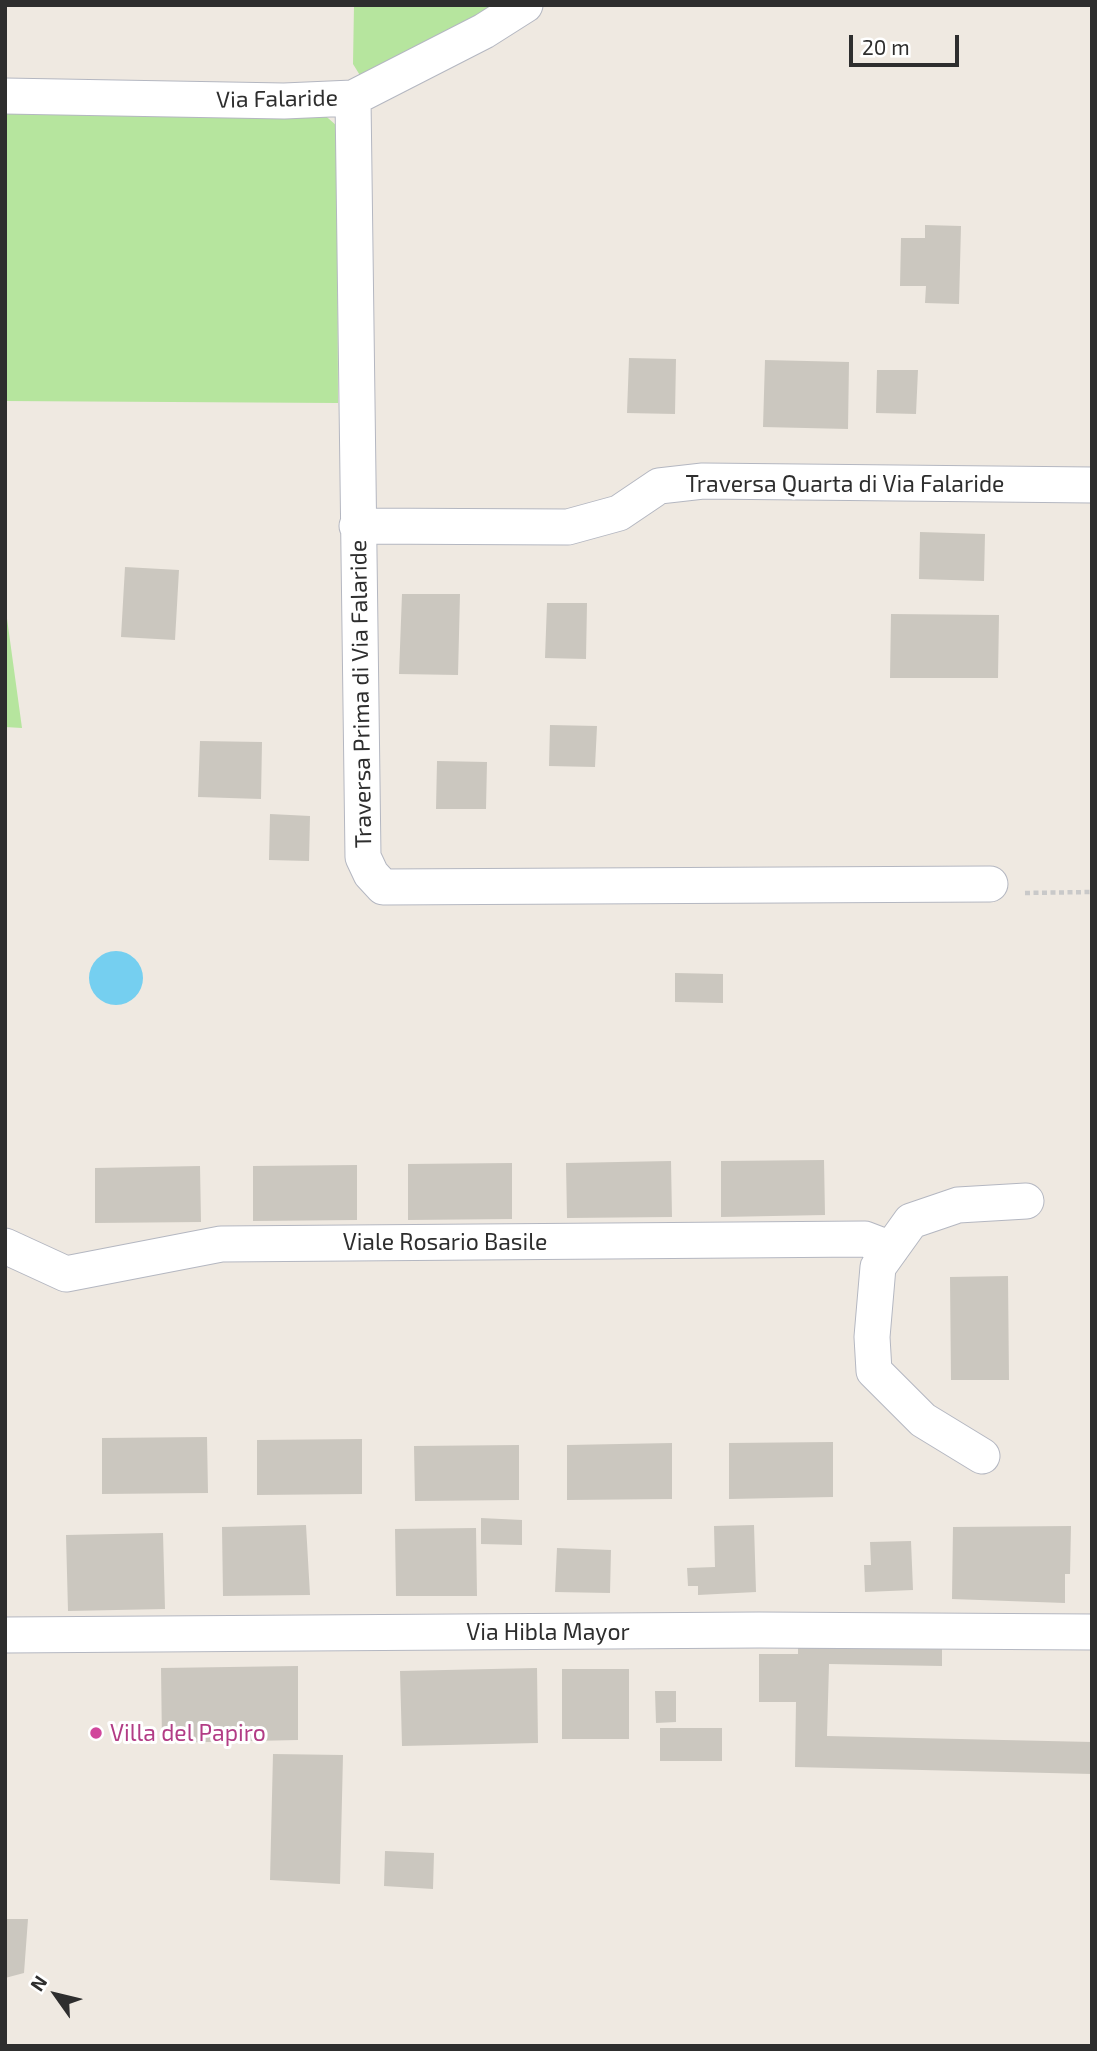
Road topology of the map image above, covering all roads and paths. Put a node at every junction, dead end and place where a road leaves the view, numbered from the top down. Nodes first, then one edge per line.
1 (526, 5) edge
2 (5, 96) edge
3 (353, 98) junction
4 (1092, 485) edge
5 (357, 526) junction
6 (990, 884) joint
7 (1092, 892) edge
8 (1026, 1201) dead end
9 (5, 1246) edge
10 (891, 1249) junction
11 (982, 1457) dead end
12 (1092, 1633) edge
13 (5, 1635) edge

1 - 3 street, Via Falaride
2 - 3 street, Via Falaride
3 - 5 street, Traversa Prima di Via Falaride
4 - 5 street, Traversa Quarta di Via Falaride
5 - 6 street, Traversa Prima di Via Falaride
6 - 7 path
8 - 10 street
9 - 10 street, Viale Rosario Basile
10 - 11 street
12 - 13 street, Via Hibla Mayor

